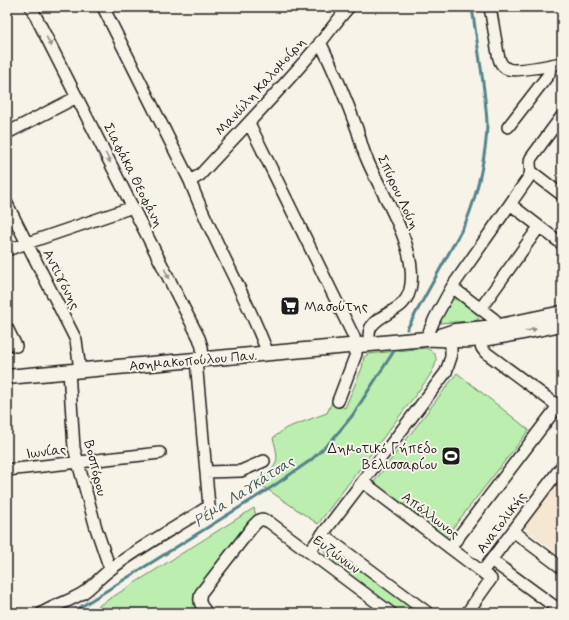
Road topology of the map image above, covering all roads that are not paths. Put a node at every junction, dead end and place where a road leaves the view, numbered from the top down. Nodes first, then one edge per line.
1 (32, 7) edge
2 (104, 7) edge
3 (349, 7) edge
4 (490, 7) edge
5 (320, 42) junction
6 (562, 63) edge
7 (550, 65) junction
8 (77, 97) junction
9 (562, 116) edge
10 (249, 123) junction
11 (508, 128) dead end
12 (7, 133) edge
13 (532, 172) junction
14 (190, 181) junction
15 (562, 195) edge
16 (7, 204) edge
17 (510, 204) junction
18 (133, 207) junction
19 (539, 227) junction
20 (27, 243) junction
21 (562, 244) edge
22 (7, 250) edge
23 (452, 287) junction
24 (481, 308) junction
25 (562, 316) edge
26 (497, 327) junction
27 (7, 328) edge
28 (432, 338) junction
29 (479, 339) junction
30 (452, 341) junction
31 (368, 345) junction
32 (16, 346) dead end
33 (268, 354) junction
34 (200, 360) junction
35 (75, 371) junction
36 (7, 377) edge
37 (338, 401) dead end
38 (560, 408) edge
39 (160, 453) dead end
40 (264, 461) dead end
41 (78, 462) junction
42 (7, 470) edge
43 (561, 470) edge
44 (206, 472) junction
45 (363, 482) junction
46 (513, 531) junction
47 (322, 534) junction
48 (450, 548) junction
49 (309, 552) junction
50 (491, 560) junction
51 (562, 568) edge
52 (110, 569) junction
53 (482, 572) junction
54 (562, 612) edge
55 (42, 613) edge
56 (207, 613) edge
57 (391, 613) edge
58 (428, 613) edge
59 (467, 613) edge

1 -> 8 street, Σιαφάκα Θεοφάνη
2 - 14 street
3 - 5 street, Μανώλη Καλομοίρη
4 - 7 street
5 - 10 street, Μανώλη Καλομοίρη
5 - 31 street, Σπύρου Λούη
6 - 7 street
7 - 11 street
8 - 12 street
8 -> 18 street, Σιαφάκα Θεοφάνη
9 - 13 street
10 - 14 street, Μανώλη Καλομοίρη
10 - 31 street
13 - 15 street
13 - 17 street
14 - 33 street
16 - 20 street, Αντιγόνης
17 - 19 street
17 - 23 street
18 - 20 street
18 -> 34 street, Σιαφάκα Θεοφάνη
19 - 21 street
19 - 24 street
20 - 22 street
20 - 35 street, Αντιγόνης
23 - 24 street
23 - 28 street
24 - 26 street
25 - 26 street
29 -> 25 street
26 - 28 street
27 - 32 street
28 - 30 street
28 - 31 street, Ασημακοπούλου Παν.
29 - 30 street
29 - 38 street
30 - 45 street
31 - 33 street, Ασημακοπούλου Παν.
31 - 37 street, Σπύρου Λούη
33 - 34 street, Ασημακοπούλου Παν.
34 - 35 street, Ασημακοπούλου Παν.
34 - 44 street, Σιαφάκα Θεοφάνη
35 - 36 street, Ασημακοπούλου Παν.
35 - 41 street, Βοσπόρου
38 - 48 street
39 - 41 street, Ιωνίας
40 - 44 street
41 - 42 street, Ιωνίας
41 - 52 street, Βοσπόρου
43 - 46 street, Ανατολικής
44 - 52 street, Σιαφάκα Θεοφάνη
45 - 47 street
45 - 48 street, Απόλλωνος
46 - 50 street, Ανατολικής
46 - 51 street
47 - 49 street
47 - 58 street
48 - 53 street, Απόλλωνος
49 - 56 street, Ευζώνων
49 - 57 street, Ευζώνων
50 - 53 street, Ανατολικής
50 - 54 street
52 - 55 street
53 - 59 street, Ανατολικής

